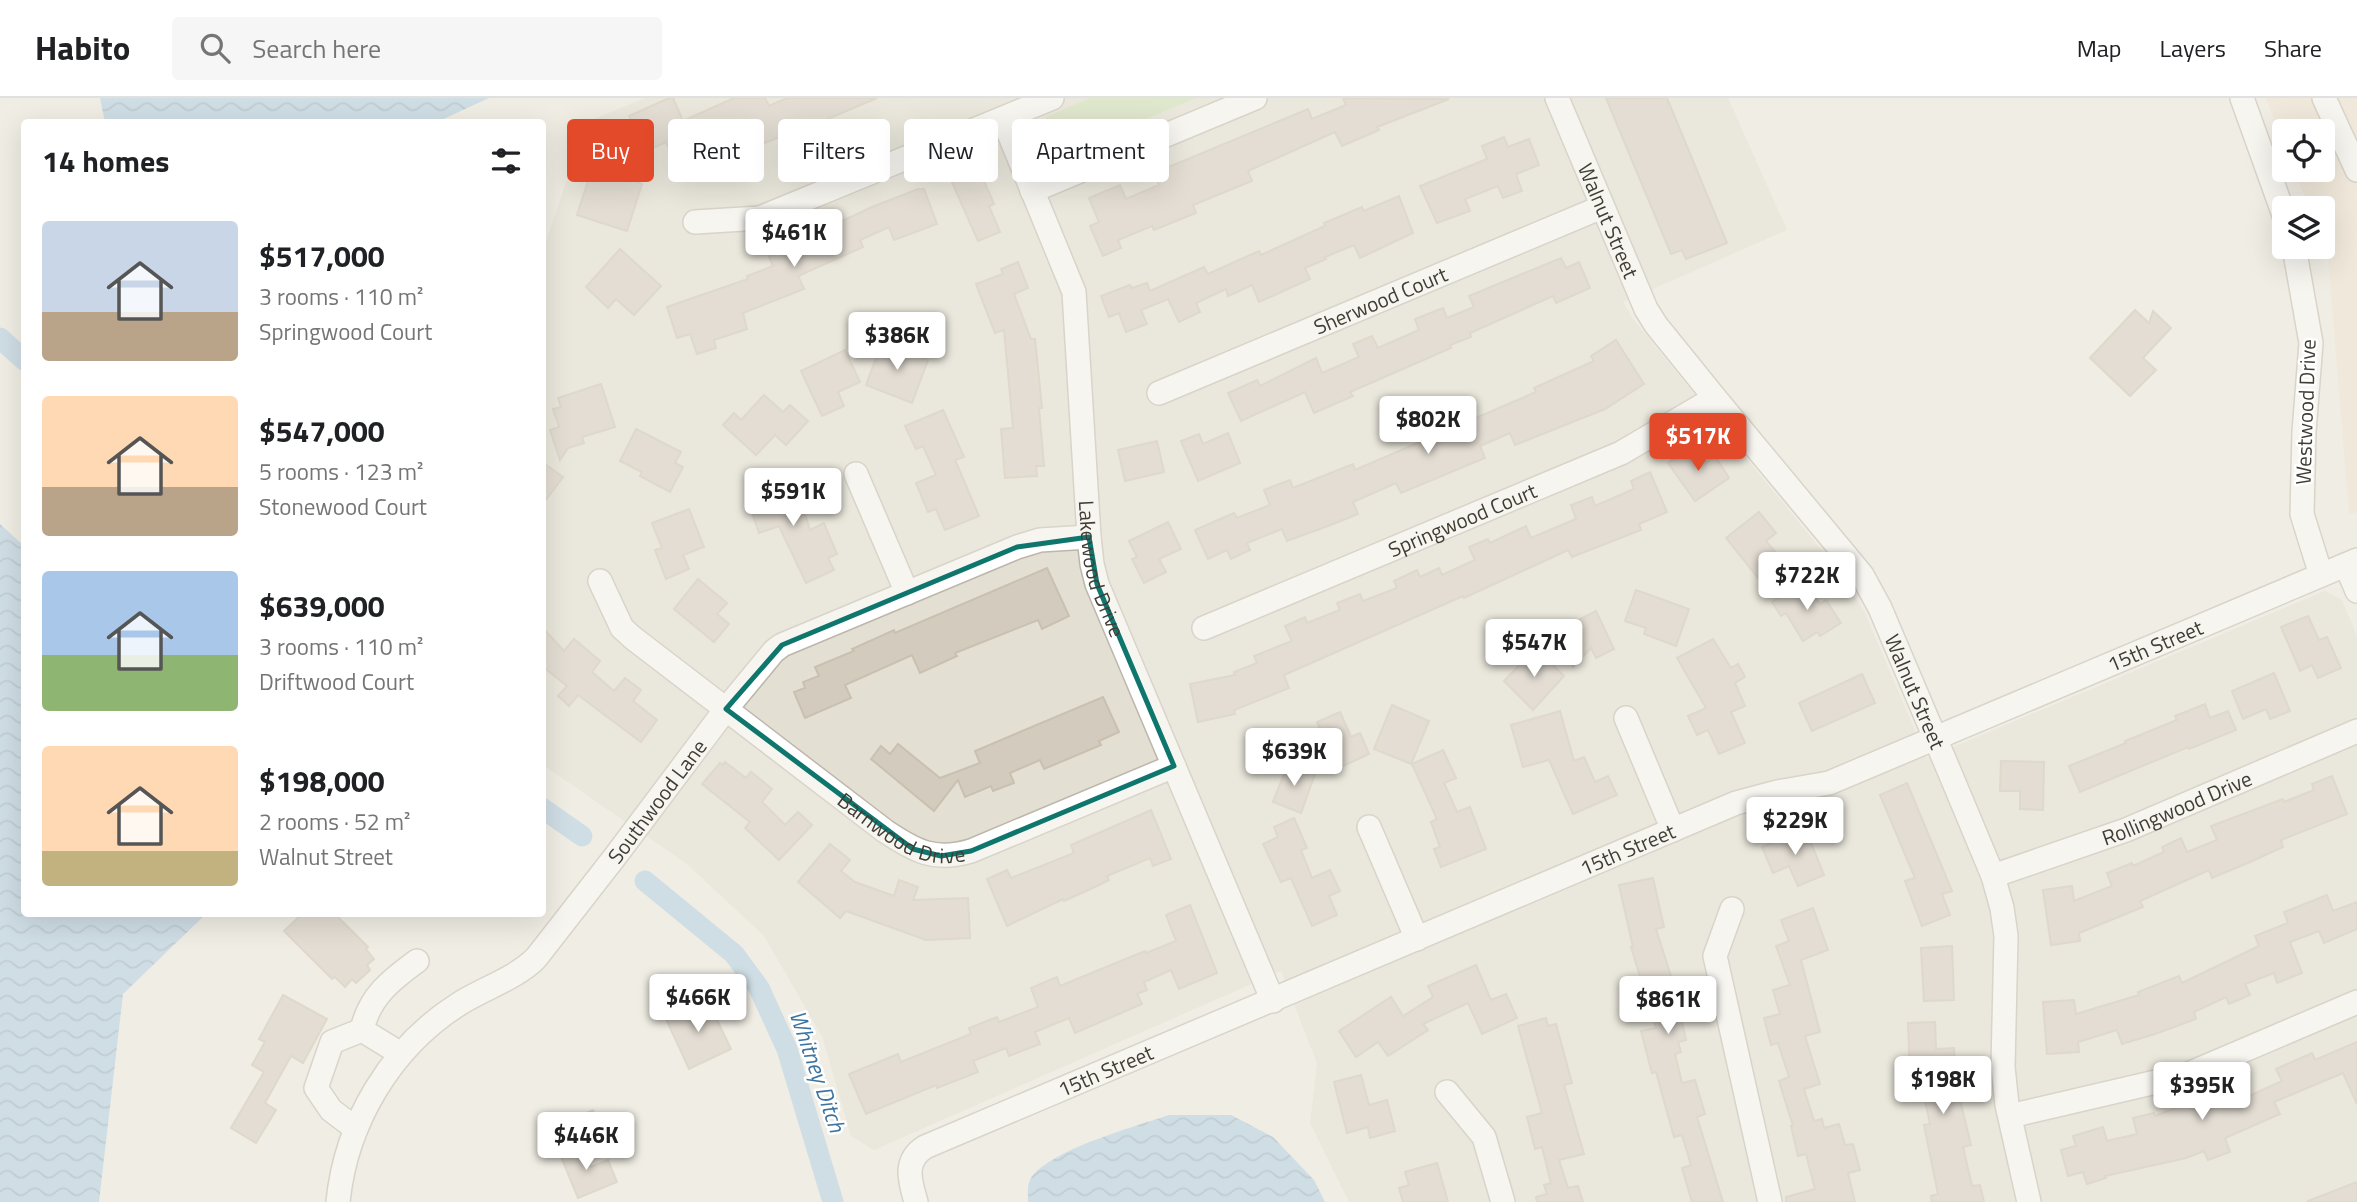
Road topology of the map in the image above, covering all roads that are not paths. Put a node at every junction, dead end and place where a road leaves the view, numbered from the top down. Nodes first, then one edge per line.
1 (1052, 98) edge
2 (1255, 98) edge
3 (1557, 98) edge
4 (2242, 98) edge
5 (2324, 98) edge
6 (1003, 119) junction
7 (2357, 170) edge
8 (1032, 191) junction
9 (2277, 196) edge
10 (1602, 207) junction
11 (695, 222) dead end
12 (2296, 259) edge
13 (1159, 393) dead end
14 (1715, 398) junction
15 (856, 474) dead end
16 (1089, 537) junction
17 (2352, 563) edge
18 (2321, 575) junction
19 (600, 581) dead end
20 (2357, 591) edge
21 (907, 593) junction
22 (1204, 628) dead end
23 (726, 709) junction
24 (1626, 718) dead end
25 (2357, 731) edge
26 (1936, 740) junction
27 (1174, 766) junction
28 (1369, 827) dead end
29 (1673, 830) junction
30 (1993, 876) junction
31 (1732, 909) dead end
32 (1417, 939) junction
33 (417, 961) dead end
34 (1273, 1001) junction
35 (2357, 1002) edge
36 (362, 1030) junction
37 (401, 1054) junction
38 (1447, 1092) dead end
39 (2010, 1116) junction
40 (356, 1129) junction
41 (338, 1202) edge
42 (916, 1202) edge
43 (1503, 1202) edge
44 (1770, 1202) edge
45 (2029, 1202) edge

1 - 6 street
2 - 8 street
3 - 10 street, Walnut Street
4 - 9 street
5 - 7 street
6 - 8 street, Lakewood Drive
6 - 11 street
8 - 16 street, Lakewood Drive
10 - 13 street, Sherwood Court
10 - 14 street, Walnut Street
12 - 18 street, Westwood Drive
14 - 22 street, Springwood Court
14 - 26 street, Walnut Street
15 - 21 street
16 - 21 street, Southwood Lane
16 - 27 street, Lakewood Drive
17 - 18 street, 15th Street
17 - 20 street
18 - 26 street, 15th Street
19 - 23 street, Barnwood Drive
21 - 23 street, Southwood Lane
23 - 27 street, Barnwood Drive
23 - 37 street, Southwood Lane
24 - 29 street
25 - 30 street, Rollingwood Drive
26 - 29 street, 15th Street
26 - 30 street, Walnut Street
27 - 34 street, Lakewood Drive
28 - 32 street
29 - 32 street, 15th Street
30 - 39 street, Walnut Street
31 - 44 street
32 - 34 street, 15th Street
33 - 36 street
34 - 42 street, 15th Street
35 - 39 street
36 - 37 street
36 - 40 street
37 - 40 street, Southwood Lane
38 - 43 street
39 - 45 street, Walnut Street
40 - 41 street, Southwood Lane

